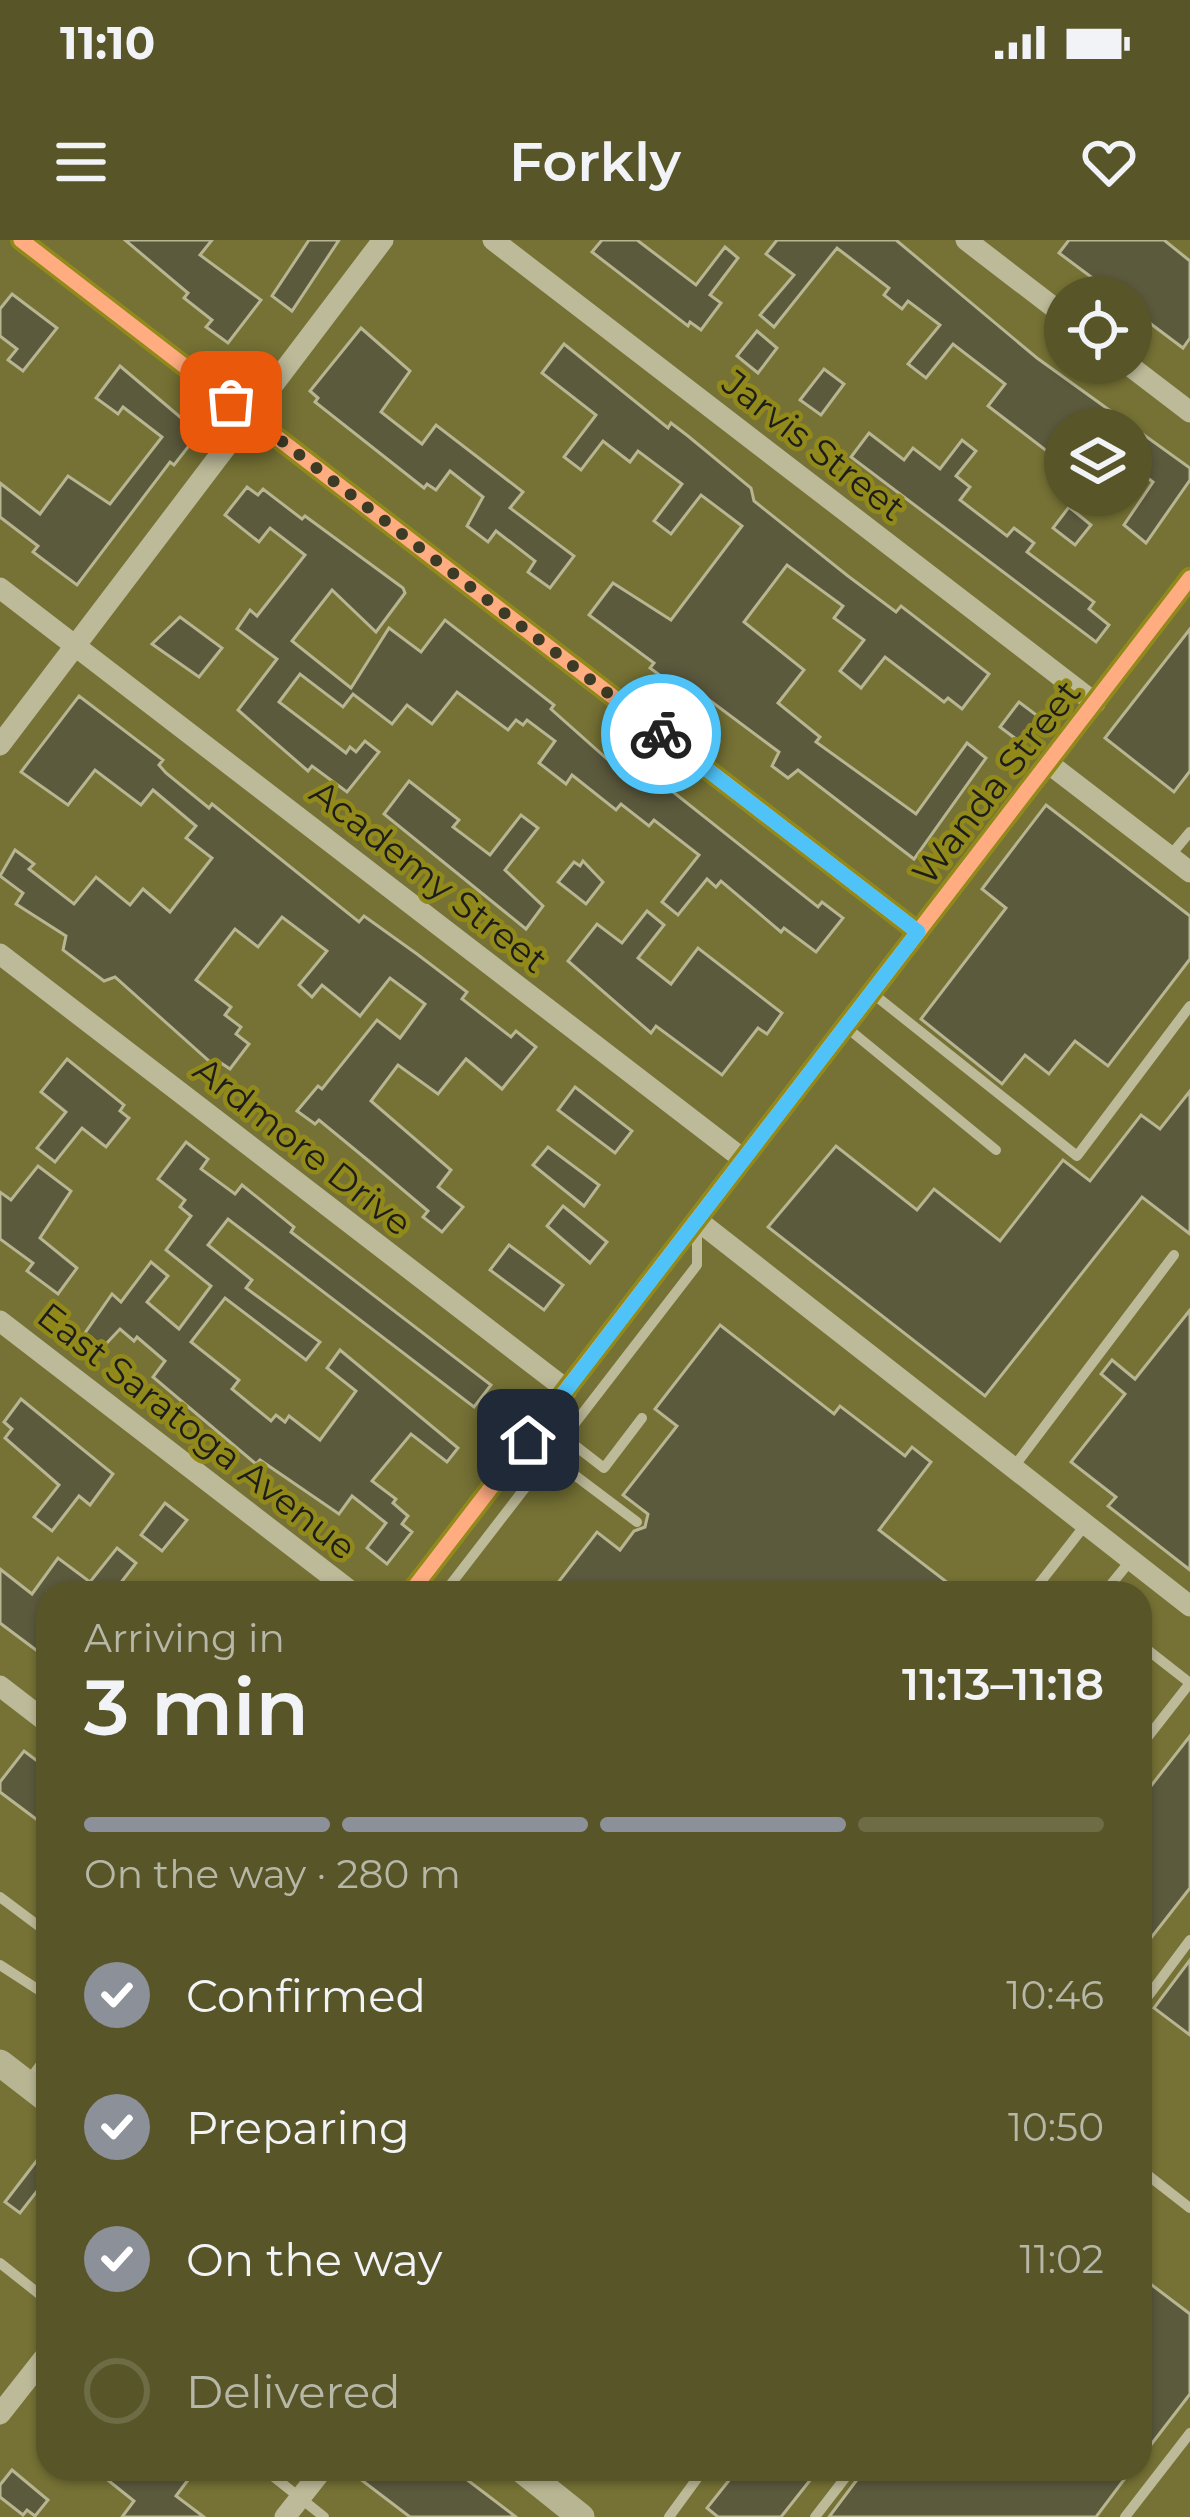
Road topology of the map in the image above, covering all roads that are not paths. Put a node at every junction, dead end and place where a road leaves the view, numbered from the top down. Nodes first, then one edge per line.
1 (21, 240) edge
2 (383, 240) edge
3 (494, 240) edge
4 (966, 240) edge
5 (1044, 300) edge
6 (1152, 383) edge
7 (1190, 412) edge
8 (250, 416) junction
9 (1190, 578) edge
10 (0, 588) edge
11 (75, 646) junction
12 (1095, 703) junction
13 (0, 745) edge
14 (1048, 763) junction
15 (1190, 832) edge
16 (1170, 856) junction
17 (1190, 872) edge
18 (918, 932) junction
19 (0, 954) edge
20 (872, 993) junction
21 (1190, 1006) edge
22 (846, 1027) junction
23 (996, 1150) dead end
24 (743, 1160) junction
25 (697, 1220) junction
26 (1174, 1255) dead end
27 (0, 1321) edge
28 (566, 1390) junction
29 (642, 1418) dead end
30 (564, 1437) junction
31 (528, 1440) junction
32 (550, 1456) junction
33 (1013, 1468) junction
34 (637, 1522) dead end
35 (1086, 1525) junction
36 (1131, 1560) junction
37 (337, 1581) edge
38 (434, 1581) edge
39 (436, 1581) edge
40 (1042, 1581) edge
41 (1114, 1581) edge
42 (1190, 1606) edge
43 (1152, 1653) edge
44 (0, 1686) edge
45 (36, 1714) edge
46 (1152, 1732) edge
47 (0, 1897) edge
48 (36, 1924) edge
49 (1190, 1940) edge
50 (0, 1965) edge
51 (36, 1988) edge
52 (1152, 1991) edge
53 (0, 2062) edge
54 (36, 2081) edge
55 (1152, 2178) edge
56 (1190, 2208) edge
57 (0, 2263) edge
58 (36, 2292) edge
59 (36, 2368) edge
60 (0, 2414) edge
61 (1190, 2433) edge
62 (279, 2481) edge
63 (313, 2481) edge
64 (536, 2481) edge
65 (695, 2481) edge
66 (843, 2481) edge
67 (300, 2497) junction
68 (285, 2517) edge
69 (324, 2517) edge
70 (581, 2517) edge
71 (668, 2517) edge
72 (815, 2517) edge
73 (1125, 2517) edge

1 - 8 street
2 - 8 street
3 - 12 street, Jarvis Street
4 - 5 street
6 - 7 street
8 - 11 street
8 - 18 street
9 - 12 street, Wanda Street
10 - 11 street, Academy Street
11 - 13 street
11 - 24 street, Academy Street
12 - 14 street, Wanda Street
14 - 16 street
14 - 18 street, Wanda Street
15 - 16 lane
16 - 17 street
18 - 20 street, Wanda Street
19 - 28 street, Ardmore Drive
20 - 21 lane
20 - 22 street, Wanda Street
22 - 23 lane
22 - 24 street, Wanda Street
24 - 25 street, Wanda Street
25 - 28 street, Wanda Street
25 - 30 lane
25 - 33 street
26 - 33 lane
27 - 37 street, East Saratoga Avenue
28 - 31 street, Wanda Street
29 - 30 lane
30 - 32 lane
31 - 32 lane
31 - 38 street, Wanda Street
32 - 34 lane
32 - 39 lane
33 - 35 street
35 - 36 street
35 - 40 lane
36 - 41 lane
36 - 42 street
43 - 46 lane
44 - 45 street
47 - 48 lane
49 - 52 lane
50 - 51 lane
53 - 54 main road
55 - 56 lane
57 - 58 lane
59 - 60 street
61 - 73 lane
62 - 67 lane
63 - 67 street
64 - 70 main road
65 - 71 lane
66 - 72 lane
67 - 68 street
67 - 69 lane

